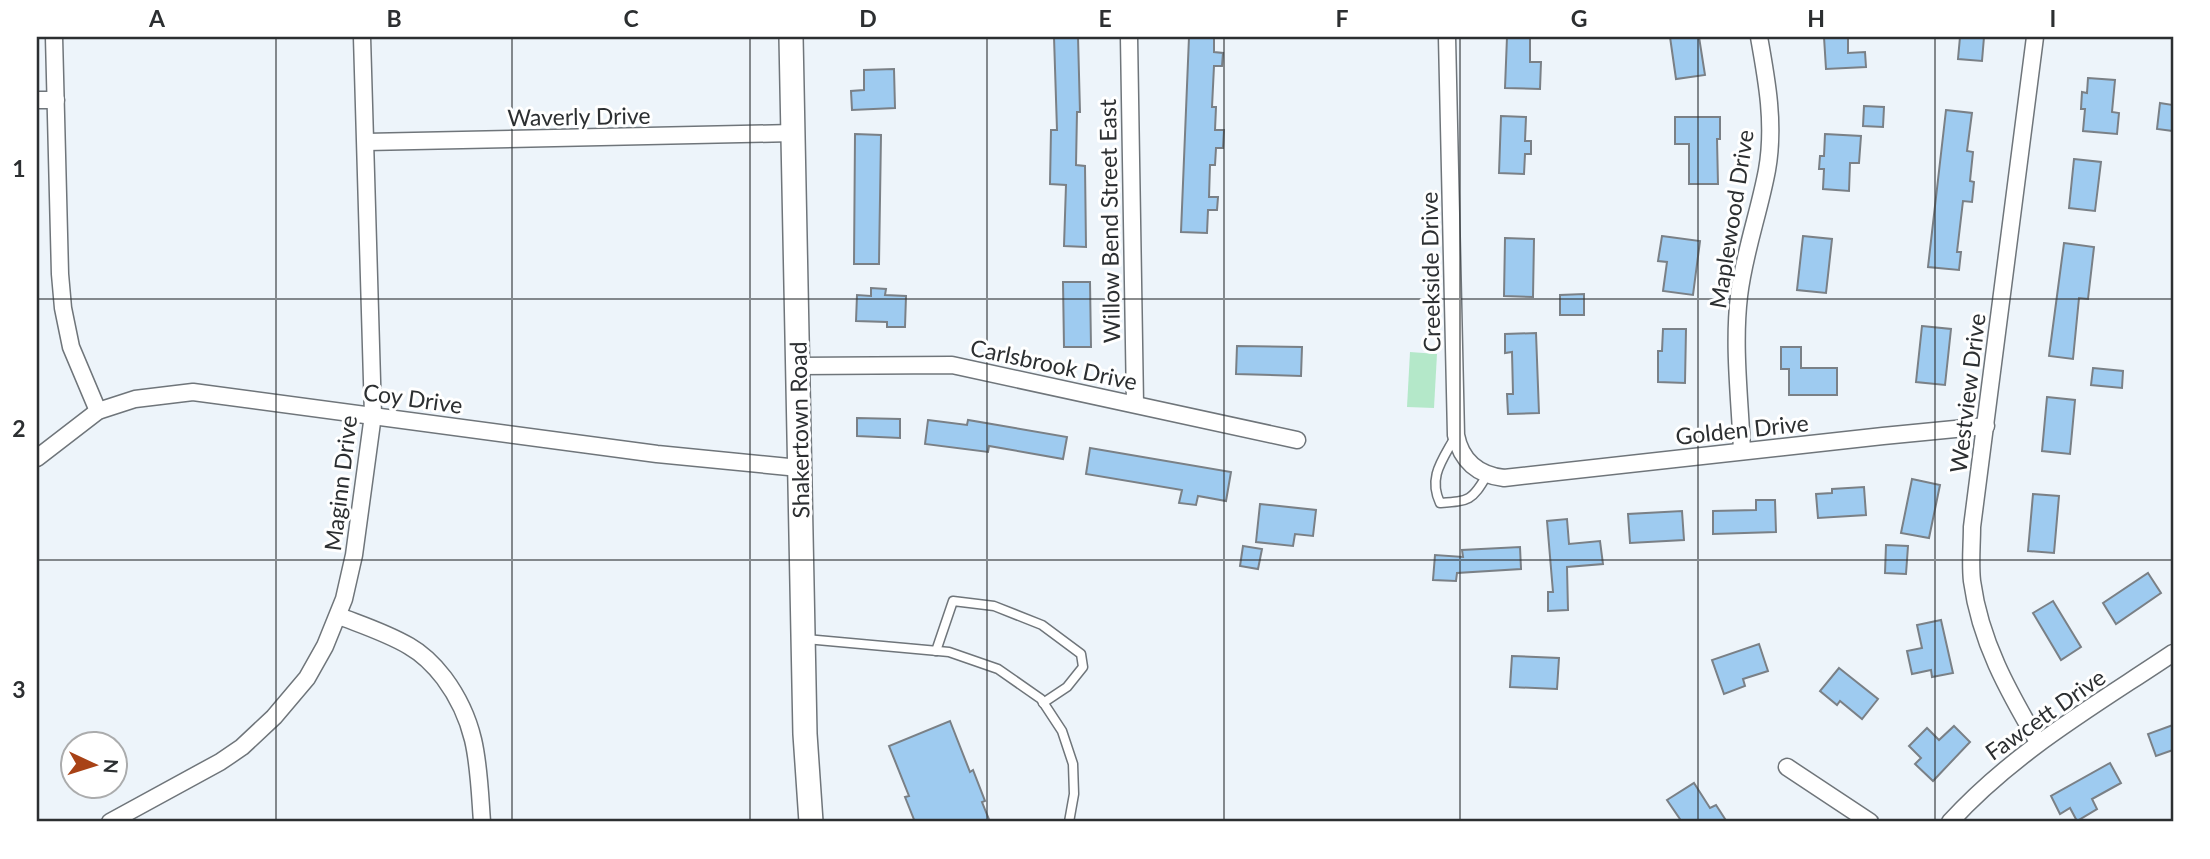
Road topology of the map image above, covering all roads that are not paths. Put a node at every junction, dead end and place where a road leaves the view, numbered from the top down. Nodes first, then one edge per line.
1 (54, 37) edge
2 (362, 37) edge
3 (791, 37) edge
4 (1129, 37) edge
5 (1447, 37) edge
6 (1759, 37) edge
7 (2035, 37) edge
8 (37, 100) edge
9 (56, 100) junction
10 (793, 133) junction
11 (366, 142) junction
12 (797, 366) junction
13 (1135, 404) junction
14 (98, 411) junction
15 (373, 415) junction
16 (1986, 426) junction
17 (1456, 435) junction
18 (1297, 440) dead end
19 (1742, 452) junction
20 (37, 458) edge
21 (799, 468) junction
22 (1487, 475) junction
23 (339, 616) junction
24 (803, 639) junction
25 (936, 651) junction
26 (2173, 653) edge
27 (1044, 703) junction
28 (2038, 742) junction
29 (1787, 767) dead end
30 (118, 820) edge
31 (482, 822) edge
32 (811, 822) edge
33 (1069, 822) edge
34 (1870, 822) edge
35 (1950, 822) edge

1 - 9 street
2 - 11 street, Maginn Drive
3 - 10 street, Shakertown Road
4 - 13 street, Willow Bend Street East
5 - 17 street, Creekside Drive
6 - 19 street, Maplewood Drive
7 - 16 street, Westview Drive
8 - 9 street
9 - 14 street
10 - 11 street, Waverly Drive
10 - 12 street, Shakertown Road
11 - 15 street, Maginn Drive
12 - 13 street, Carlsbrook Drive
12 - 21 street, Shakertown Road
13 - 18 street, Carlsbrook Drive
14 - 15 street, Coy Drive
14 - 20 street, Coy Drive
15 - 21 street, Coy Drive
15 - 23 street, Maginn Drive
16 - 19 street, Golden Drive
16 - 28 street, Westview Drive
17 - 22 street, Creekside Drive
17 - 22 lane
19 - 22 street, Golden Drive
21 - 24 street, Shakertown Road
23 - 30 street, Maginn Drive
23 - 31 street
24 - 25 lane
24 - 32 street, Shakertown Road
25 - 27 lane
25 - 27 lane
26 - 28 street, Fawcett Drive
27 - 33 lane
28 - 35 street, Fawcett Drive
29 - 34 street

